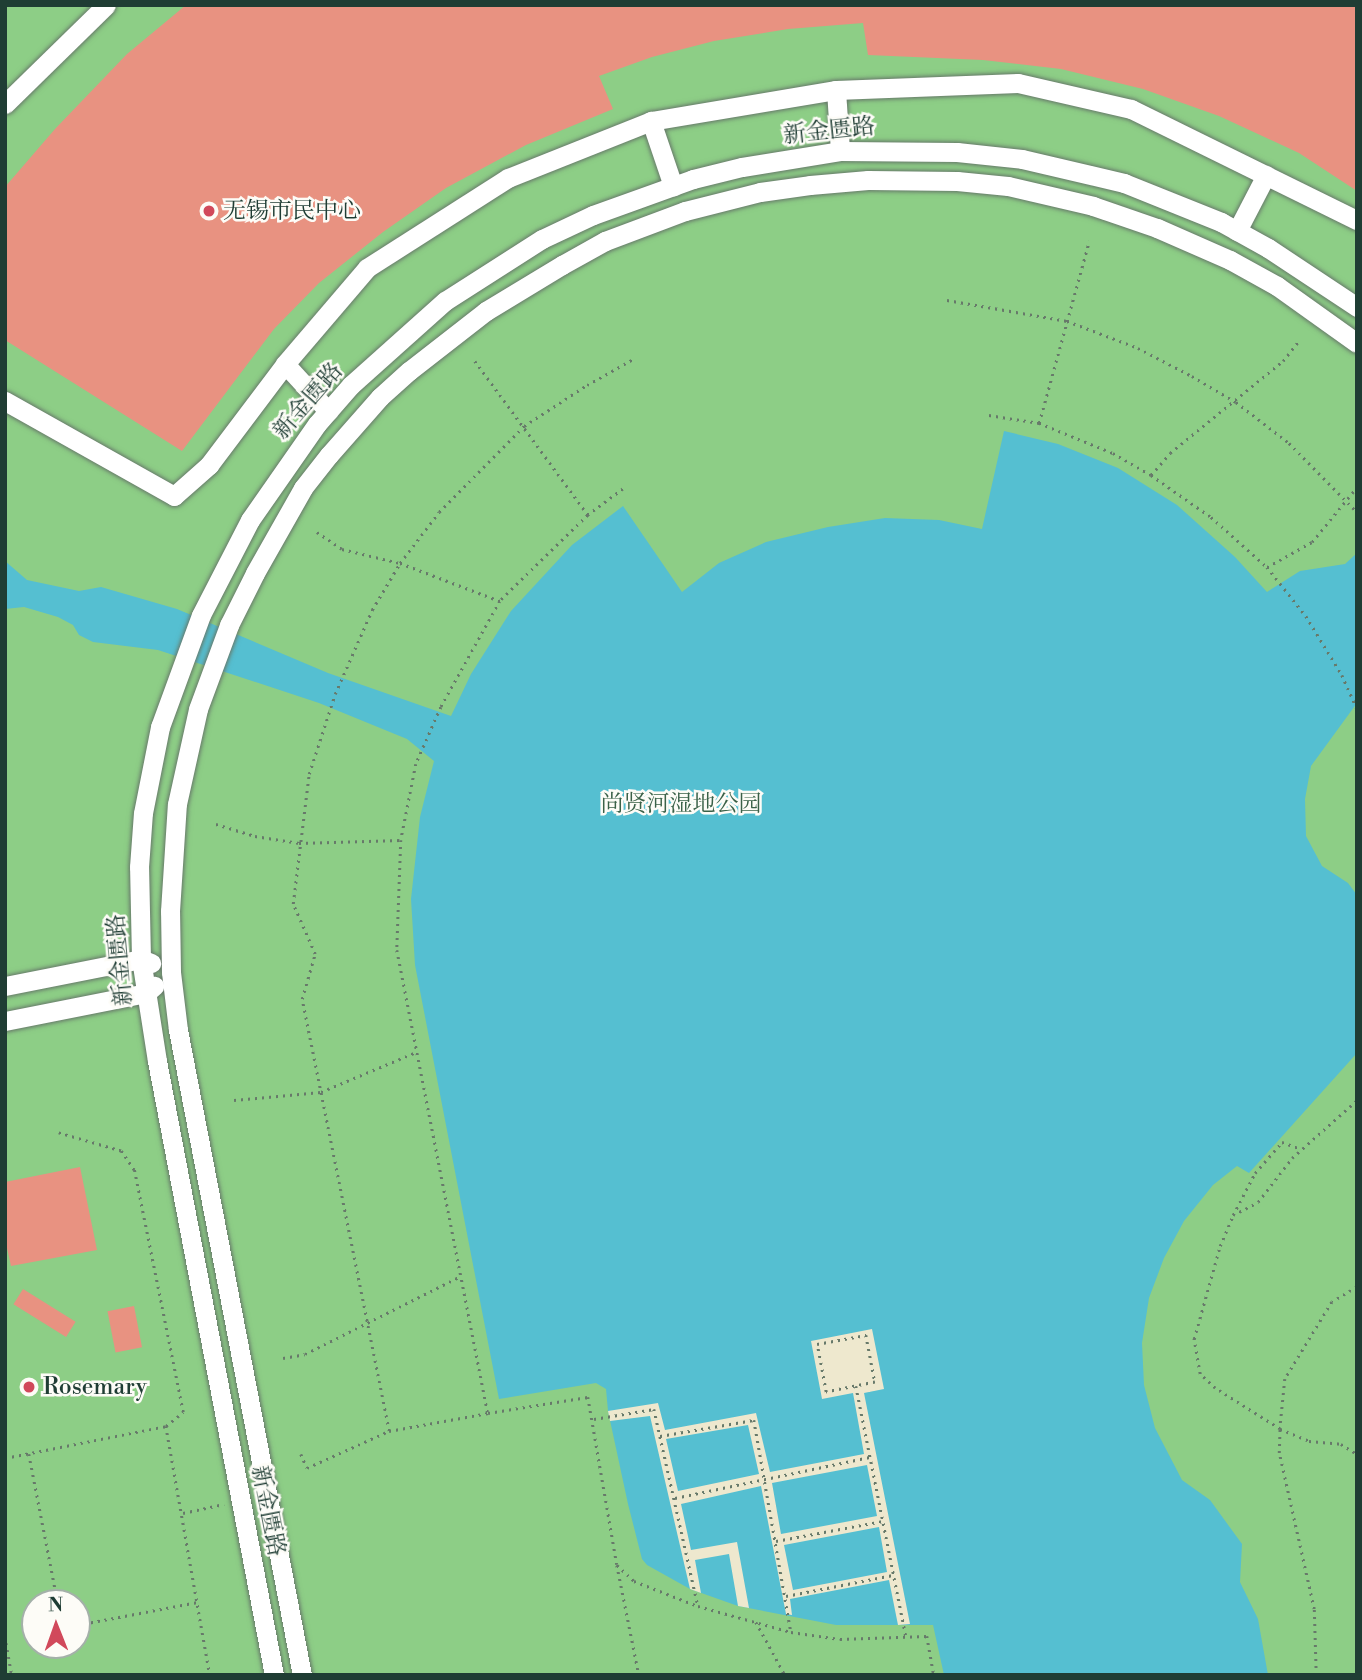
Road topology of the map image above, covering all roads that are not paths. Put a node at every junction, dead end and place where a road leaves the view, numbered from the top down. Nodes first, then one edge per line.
1 (106, 5) edge
2 (836, 90) junction
3 (5, 104) edge
4 (651, 121) junction
5 (840, 151) junction
6 (1013, 158) junction
7 (1070, 169) junction
8 (1266, 175) junction
9 (673, 186) junction
10 (1008, 186) junction
11 (1065, 199) junction
12 (1357, 219) edge
13 (1237, 230) junction
14 (467, 287) junction
15 (1357, 307) edge
16 (486, 311) junction
17 (426, 317) junction
18 (449, 340) junction
19 (1357, 343) edge
20 (285, 364) junction
21 (5, 401) edge
22 (328, 411) junction
23 (141, 959) junction
24 (172, 972) junction
25 (5, 986) edge
26 (146, 993) junction
27 (5, 1021) edge
28 (274, 1675) edge
29 (302, 1675) edge

1 - 3 street
2 - 4 street
2 - 5 street
2 - 8 street
4 - 9 street
4 - 20 street
5 - 6 street, 新金匮路
5 - 9 street, 新金匮路
6 - 7 street, 新金匮路
6 - 10 street
7 - 11 street
7 - 13 street, 新金匮路
8 - 12 street
8 - 13 street
9 - 14 street, 新金匮路
10 - 11 street, 新金匮路
10 - 16 street, 新金匮路
11 - 19 street, 新金匮路
13 - 15 street, 新金匮路
14 - 16 street
14 - 17 street, 新金匮路
16 - 18 street, 新金匮路
17 - 18 street
17 - 22 street, 新金匮路
18 - 24 street, 新金匮路
20 - 21 street
20 - 22 street
22 - 23 street, 新金匮路
23 - 24 street
23 - 25 street
23 - 26 street, 新金匮路
24 - 26 street
24 - 29 street, 新金匮路
26 - 27 street
26 - 28 street, 新金匮路

